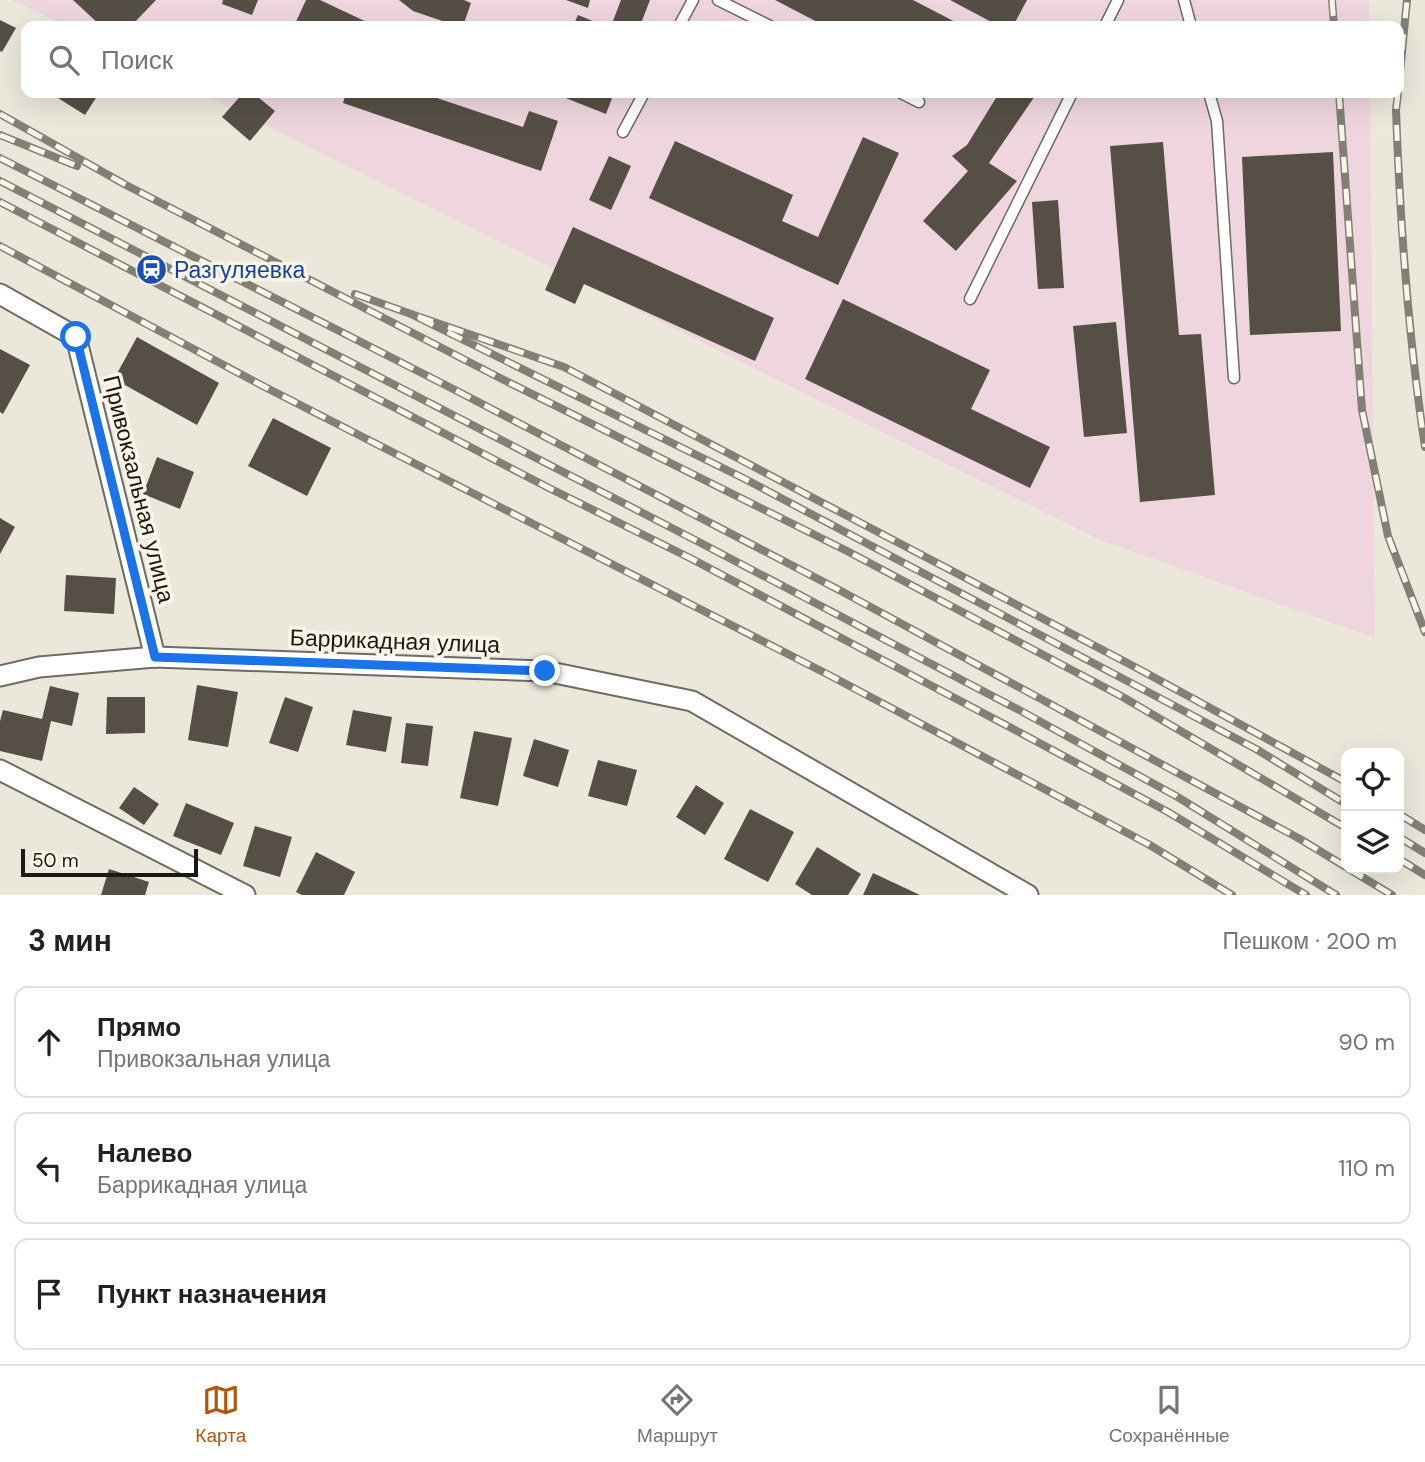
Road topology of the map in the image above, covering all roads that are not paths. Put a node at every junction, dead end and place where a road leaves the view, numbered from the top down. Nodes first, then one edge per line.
1 (693, 0) edge
2 (718, 0) edge
3 (1118, 0) edge
4 (1184, 0) edge
5 (682, 21) edge
6 (760, 21) edge
7 (1108, 21) edge
8 (1190, 21) edge
9 (641, 98) edge
10 (911, 98) edge
11 (1070, 98) edge
12 (1210, 98) edge
13 (919, 102) dead end
14 (623, 132) dead end
15 (0, 294) edge
16 (970, 299) dead end
17 (1234, 378) dead end
18 (155, 657) junction
19 (0, 676) edge
20 (0, 770) edge
21 (245, 895) edge
22 (1028, 895) edge

1 - 5 lane
2 - 6 lane
3 - 7 lane
4 - 8 lane
9 - 14 lane
10 - 13 lane
11 - 16 lane
12 - 17 lane
15 - 18 street, Привокзальная улица
18 - 19 street, Баррикадная улица
18 - 22 street, Баррикадная улица
20 - 21 street

